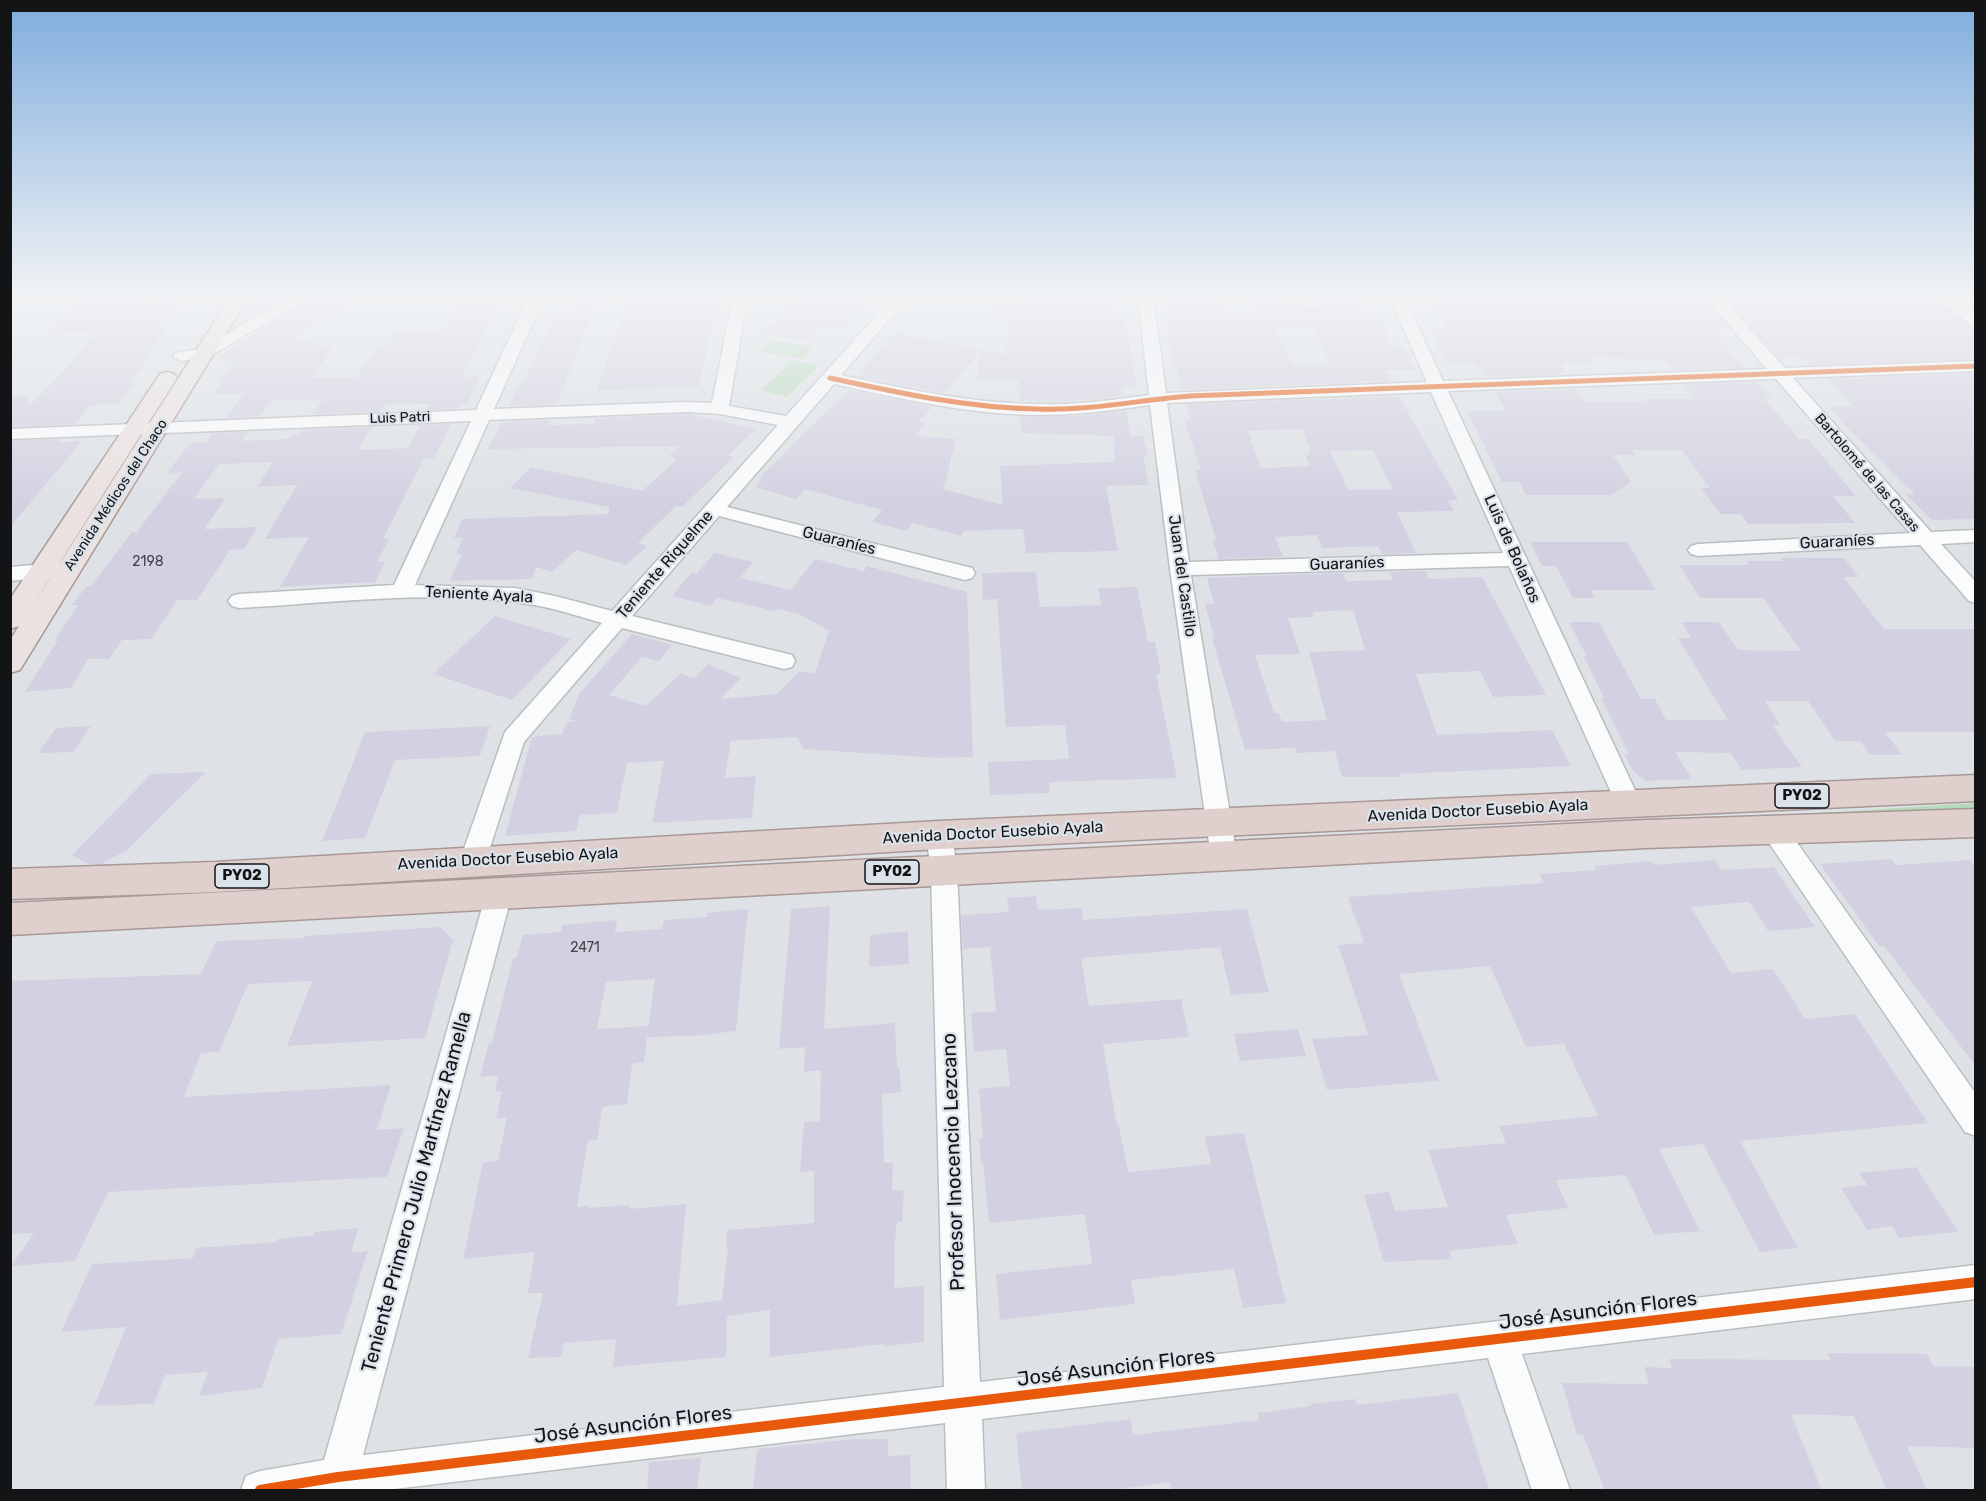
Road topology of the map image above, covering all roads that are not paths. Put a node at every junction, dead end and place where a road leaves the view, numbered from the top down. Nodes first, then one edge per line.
1 (174, 366) edge
2 (196, 366) edge
3 (505, 366) edge
4 (728, 366) edge
5 (840, 366) edge
6 (1154, 366) edge
7 (1429, 366) edge
8 (1774, 366) edge
9 (1975, 366) edge
10 (1781, 374) junction
11 (830, 378) junction
12 (1438, 385) junction
13 (1158, 398) junction
14 (720, 409) junction
15 (482, 415) junction
16 (789, 422) junction
17 (160, 427) junction
18 (134, 428) junction
19 (10, 434) edge
20 (713, 509) junction
21 (1976, 536) edge
22 (1924, 538) junction
23 (1698, 550) dead end
24 (1514, 559) junction
25 (69, 568) junction
26 (1180, 569) junction
27 (42, 571) junction
28 (965, 573) dead end
29 (10, 574) edge
30 (400, 591) junction
31 (1976, 596) edge
32 (239, 602) dead end
33 (10, 620) edge
34 (618, 620) junction
35 (784, 661) dead end
36 (10, 663) edge
37 (1976, 788) edge
38 (1628, 803) junction
39 (1976, 823) edge
40 (1774, 830) junction
41 (939, 835) junction
42 (1221, 840) junction
43 (473, 860) junction
44 (944, 870) junction
45 (10, 884) edge
46 (499, 894) junction
47 (10, 919) edge
48 (1976, 1121) edge
49 (1976, 1282) edge
50 (1499, 1339) junction
51 (962, 1402) junction
52 (337, 1484) edge
53 (260, 1491) edge
54 (966, 1491) edge
55 (1551, 1491) edge

1 - 18 main road, Avenida Médicos del Chaco
2 - 17 main road, Avenida Médicos del Chaco
3 - 15 street
4 - 14 street
5 - 11 street, Teniente Riquelme
6 - 13 street, Juan del Castillo
7 - 12 street, Luis de Bolaños
8 - 10 street, Bartolomé de las Casas
9 - 10 street
10 - 12 street
10 - 22 street, Bartolomé de las Casas
11 - 13 street
11 - 16 street, Teniente Riquelme
12 - 13 street
12 - 24 street, Luis de Bolaños
13 - 26 street, Juan del Castillo
14 - 15 street, Luis Patri
14 - 16 street, Luis Patri
15 - 17 street, Luis Patri
15 - 30 street
16 - 20 street, Teniente Riquelme
17 - 18 street, Luis Patri
17 - 25 main road, Avenida Médicos del Chaco
18 - 19 street, Luis Patri
18 - 27 main road, Avenida Médicos del Chaco
20 - 28 street, Guaraníes
20 - 34 street, Teniente Riquelme
21 - 22 street, Guaraníes
22 - 23 street, Guaraníes
22 - 31 street, Bartolomé de las Casas
24 - 26 street, Guaraníes
24 - 38 street, Luis de Bolaños
25 - 27 street
25 - 36 main road, Avenida Médicos del Chaco
26 - 42 street, Juan del Castillo
27 - 29 street
27 - 33 main road, Avenida Médicos del Chaco
30 - 32 street, Teniente Ayala
30 - 34 street, Teniente Ayala
34 - 35 street, Teniente Ayala
34 - 43 street, Teniente Riquelme
37 - 38 highway, Avenida Doctor Eusebio Ayala / PY02
38 - 42 highway, Avenida Doctor Eusebio Ayala / PY02
39 - 40 highway, Avenida Doctor Eusebio Ayala / PY02
40 - 42 highway, Avenida Doctor Eusebio Ayala / PY02
40 - 48 street
41 - 42 highway, Avenida Doctor Eusebio Ayala / PY02
41 - 43 highway, Avenida Doctor Eusebio Ayala / PY02
41 - 44 street, Profesor Inocencio Lezcano
42 - 44 highway, Avenida Doctor Eusebio Ayala / PY02
43 - 45 highway, Avenida Doctor Eusebio Ayala / PY02
44 - 46 highway, Avenida Doctor Eusebio Ayala / PY02
44 - 51 street, Profesor Inocencio Lezcano
46 - 47 highway, Avenida Doctor Eusebio Ayala / PY02
46 - 52 street, Teniente Primero Julio Martínez Ramella
49 - 50 street, José Asunción Flores
50 - 51 street, José Asunción Flores
50 - 55 street
51 - 52 street, José Asunción Flores
51 - 54 street, Profesor Inocencio Lezcano
52 - 53 street, José Asunción Flores

